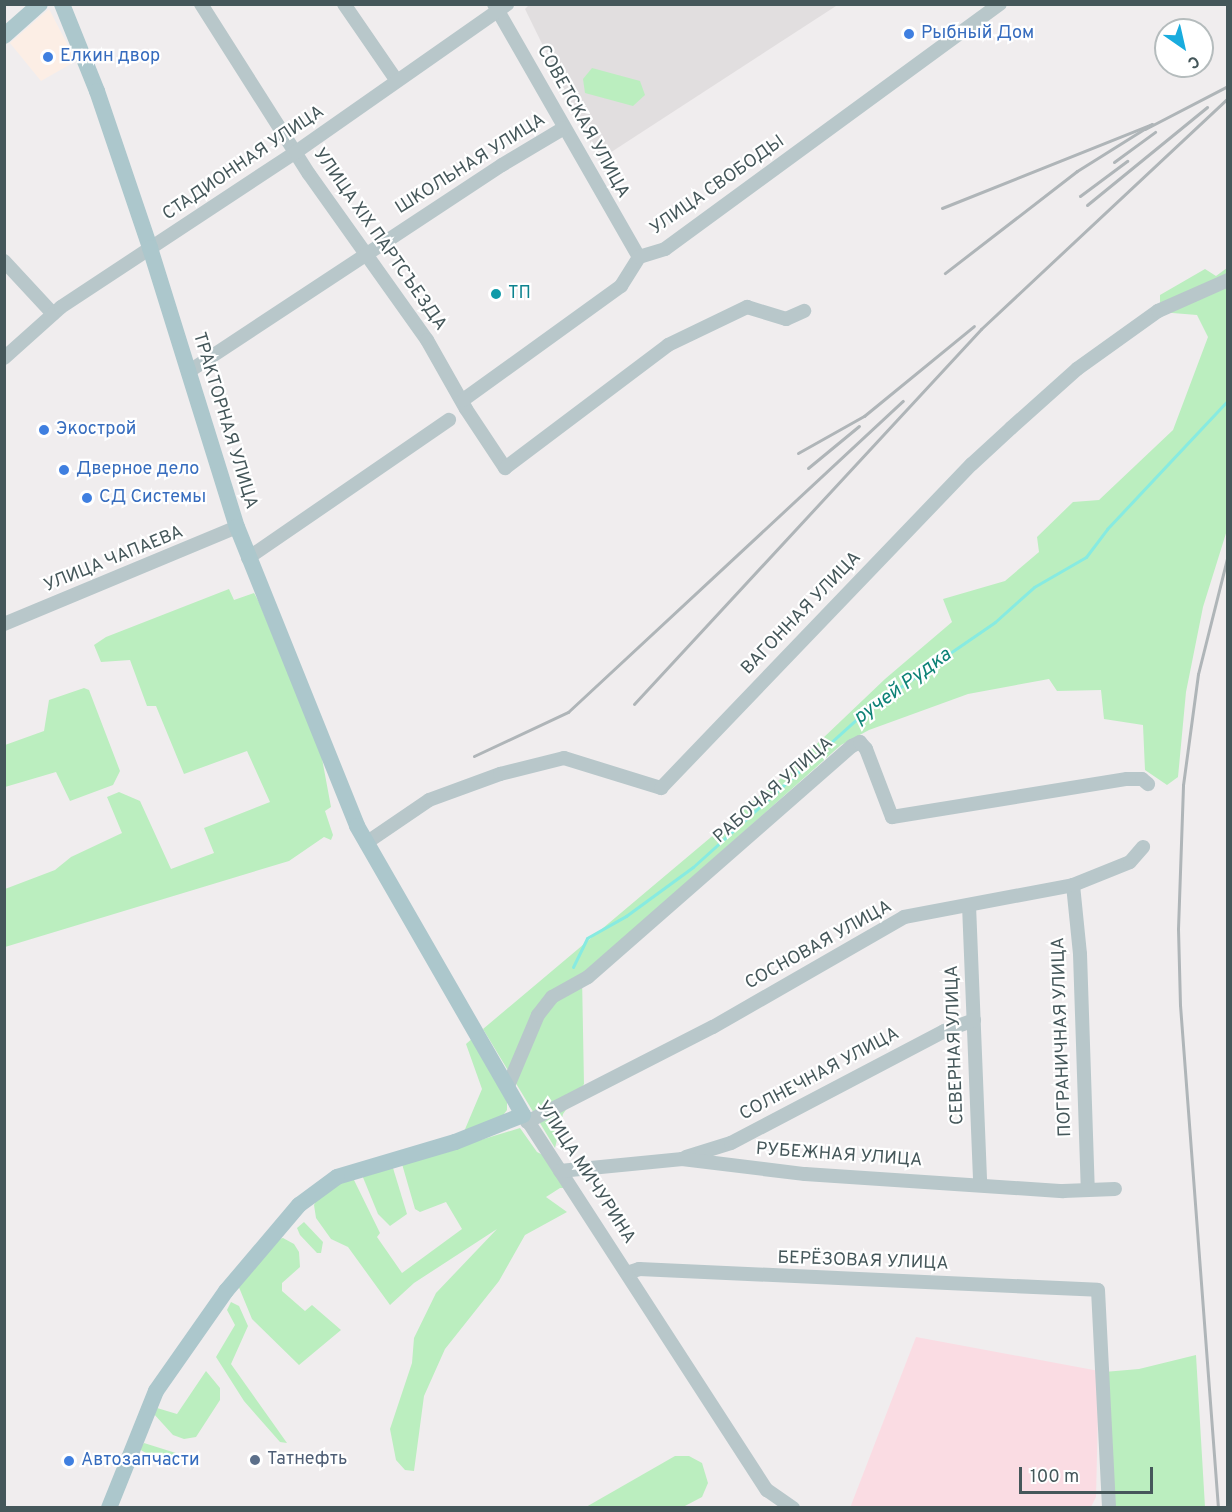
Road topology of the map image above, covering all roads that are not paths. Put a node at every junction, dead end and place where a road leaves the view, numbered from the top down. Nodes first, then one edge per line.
1 (40, 4) edge
2 (62, 4) edge
3 (201, 4) edge
4 (344, 4) edge
5 (1000, 4) edge
6 (500, 7) edge
7 (4, 36) edge
8 (397, 81) junction
9 (564, 128) junction
10 (296, 152) junction
11 (150, 248) junction
12 (366, 254) junction
13 (639, 257) junction
14 (4, 261) edge
15 (1227, 280) edge
16 (804, 311) dead end
17 (53, 314) junction
18 (4, 358) edge
19 (188, 372) junction
20 (463, 400) junction
21 (448, 420) dead end
22 (237, 527) junction
23 (248, 558) junction
24 (4, 624) edge
25 (1148, 784) dead end
26 (366, 843) junction
27 (1143, 848) dead end
28 (1072, 885) junction
29 (969, 905) junction
30 (974, 1020) junction
31 (508, 1086) junction
32 (525, 1118) junction
33 (682, 1159) junction
34 (560, 1171) junction
35 (980, 1184) junction
36 (1088, 1189) junction
37 (1115, 1189) dead end
38 (627, 1273) junction
39 (109, 1508) edge
40 (793, 1508) edge
41 (1109, 1508) edge

1 - 7 main road
2 - 11 main road, ТРАКТОРНАЯ УЛИЦА
3 - 10 street, УЛИЦА XIX ПАРТСЪЕЗДА
4 - 8 street
5 - 13 street, УЛИЦА СВОБОДЫ
6 - 8 street, СТАДИОННАЯ УЛИЦА
6 - 9 street, СОВЕТСКАЯ УЛИЦА
8 - 10 street, СТАДИОННАЯ УЛИЦА
9 - 12 street, ШКОЛЬНАЯ УЛИЦА
9 - 13 street, СОВЕТСКАЯ УЛИЦА
10 - 11 street, СТАДИОННАЯ УЛИЦА
10 - 12 street, УЛИЦА XIX ПАРТСЪЕЗДА
11 - 17 street, СТАДИОННАЯ УЛИЦА
11 - 19 main road, ТРАКТОРНАЯ УЛИЦА
12 - 19 street, ШКОЛЬНАЯ УЛИЦА
12 - 20 street, УЛИЦА XIX ПАРТСЪЕЗДА
13 - 20 street, УЛИЦА СВОБОДЫ
14 - 17 street
15 - 26 street, ВАГОННАЯ УЛИЦА
16 - 20 street, УЛИЦА XIX ПАРТСЪЕЗДА
17 - 18 street, СТАДИОННАЯ УЛИЦА
19 - 22 main road, ТРАКТОРНАЯ УЛИЦА
21 - 23 street
22 - 23 main road, ТРАКТОРНАЯ УЛИЦА
22 - 24 street, УЛИЦА ЧАПАЕВА
23 - 26 main road, ТРАКТОРНАЯ УЛИЦА
25 - 31 street, РАБОЧАЯ УЛИЦА
26 - 31 main road, УЛИЦА МИЧУРИНА
27 - 28 street, СОСНОВАЯ УЛИЦА
28 - 29 street, СОСНОВАЯ УЛИЦА
28 - 36 street, ПОГРАНИЧНАЯ УЛИЦА
29 - 30 street, СЕВЕРНАЯ УЛИЦА
29 - 32 street, СОСНОВАЯ УЛИЦА
30 - 33 street, СОЛНЕЧНАЯ УЛИЦА
30 - 35 street, СЕВЕРНАЯ УЛИЦА
31 - 32 main road, УЛИЦА МИЧУРИНА
32 - 34 street, УЛИЦА МИЧУРИНА
32 - 39 main road
33 - 34 street, РУБЕЖНАЯ УЛИЦА
33 - 35 street, РУБЕЖНАЯ УЛИЦА
34 - 38 street, УЛИЦА МИЧУРИНА
35 - 36 street, РУБЕЖНАЯ УЛИЦА
36 - 37 street, РУБЕЖНАЯ УЛИЦА
38 - 40 street, УЛИЦА МИЧУРИНА
38 - 41 street, БЕРЁЗОВАЯ УЛИЦА

